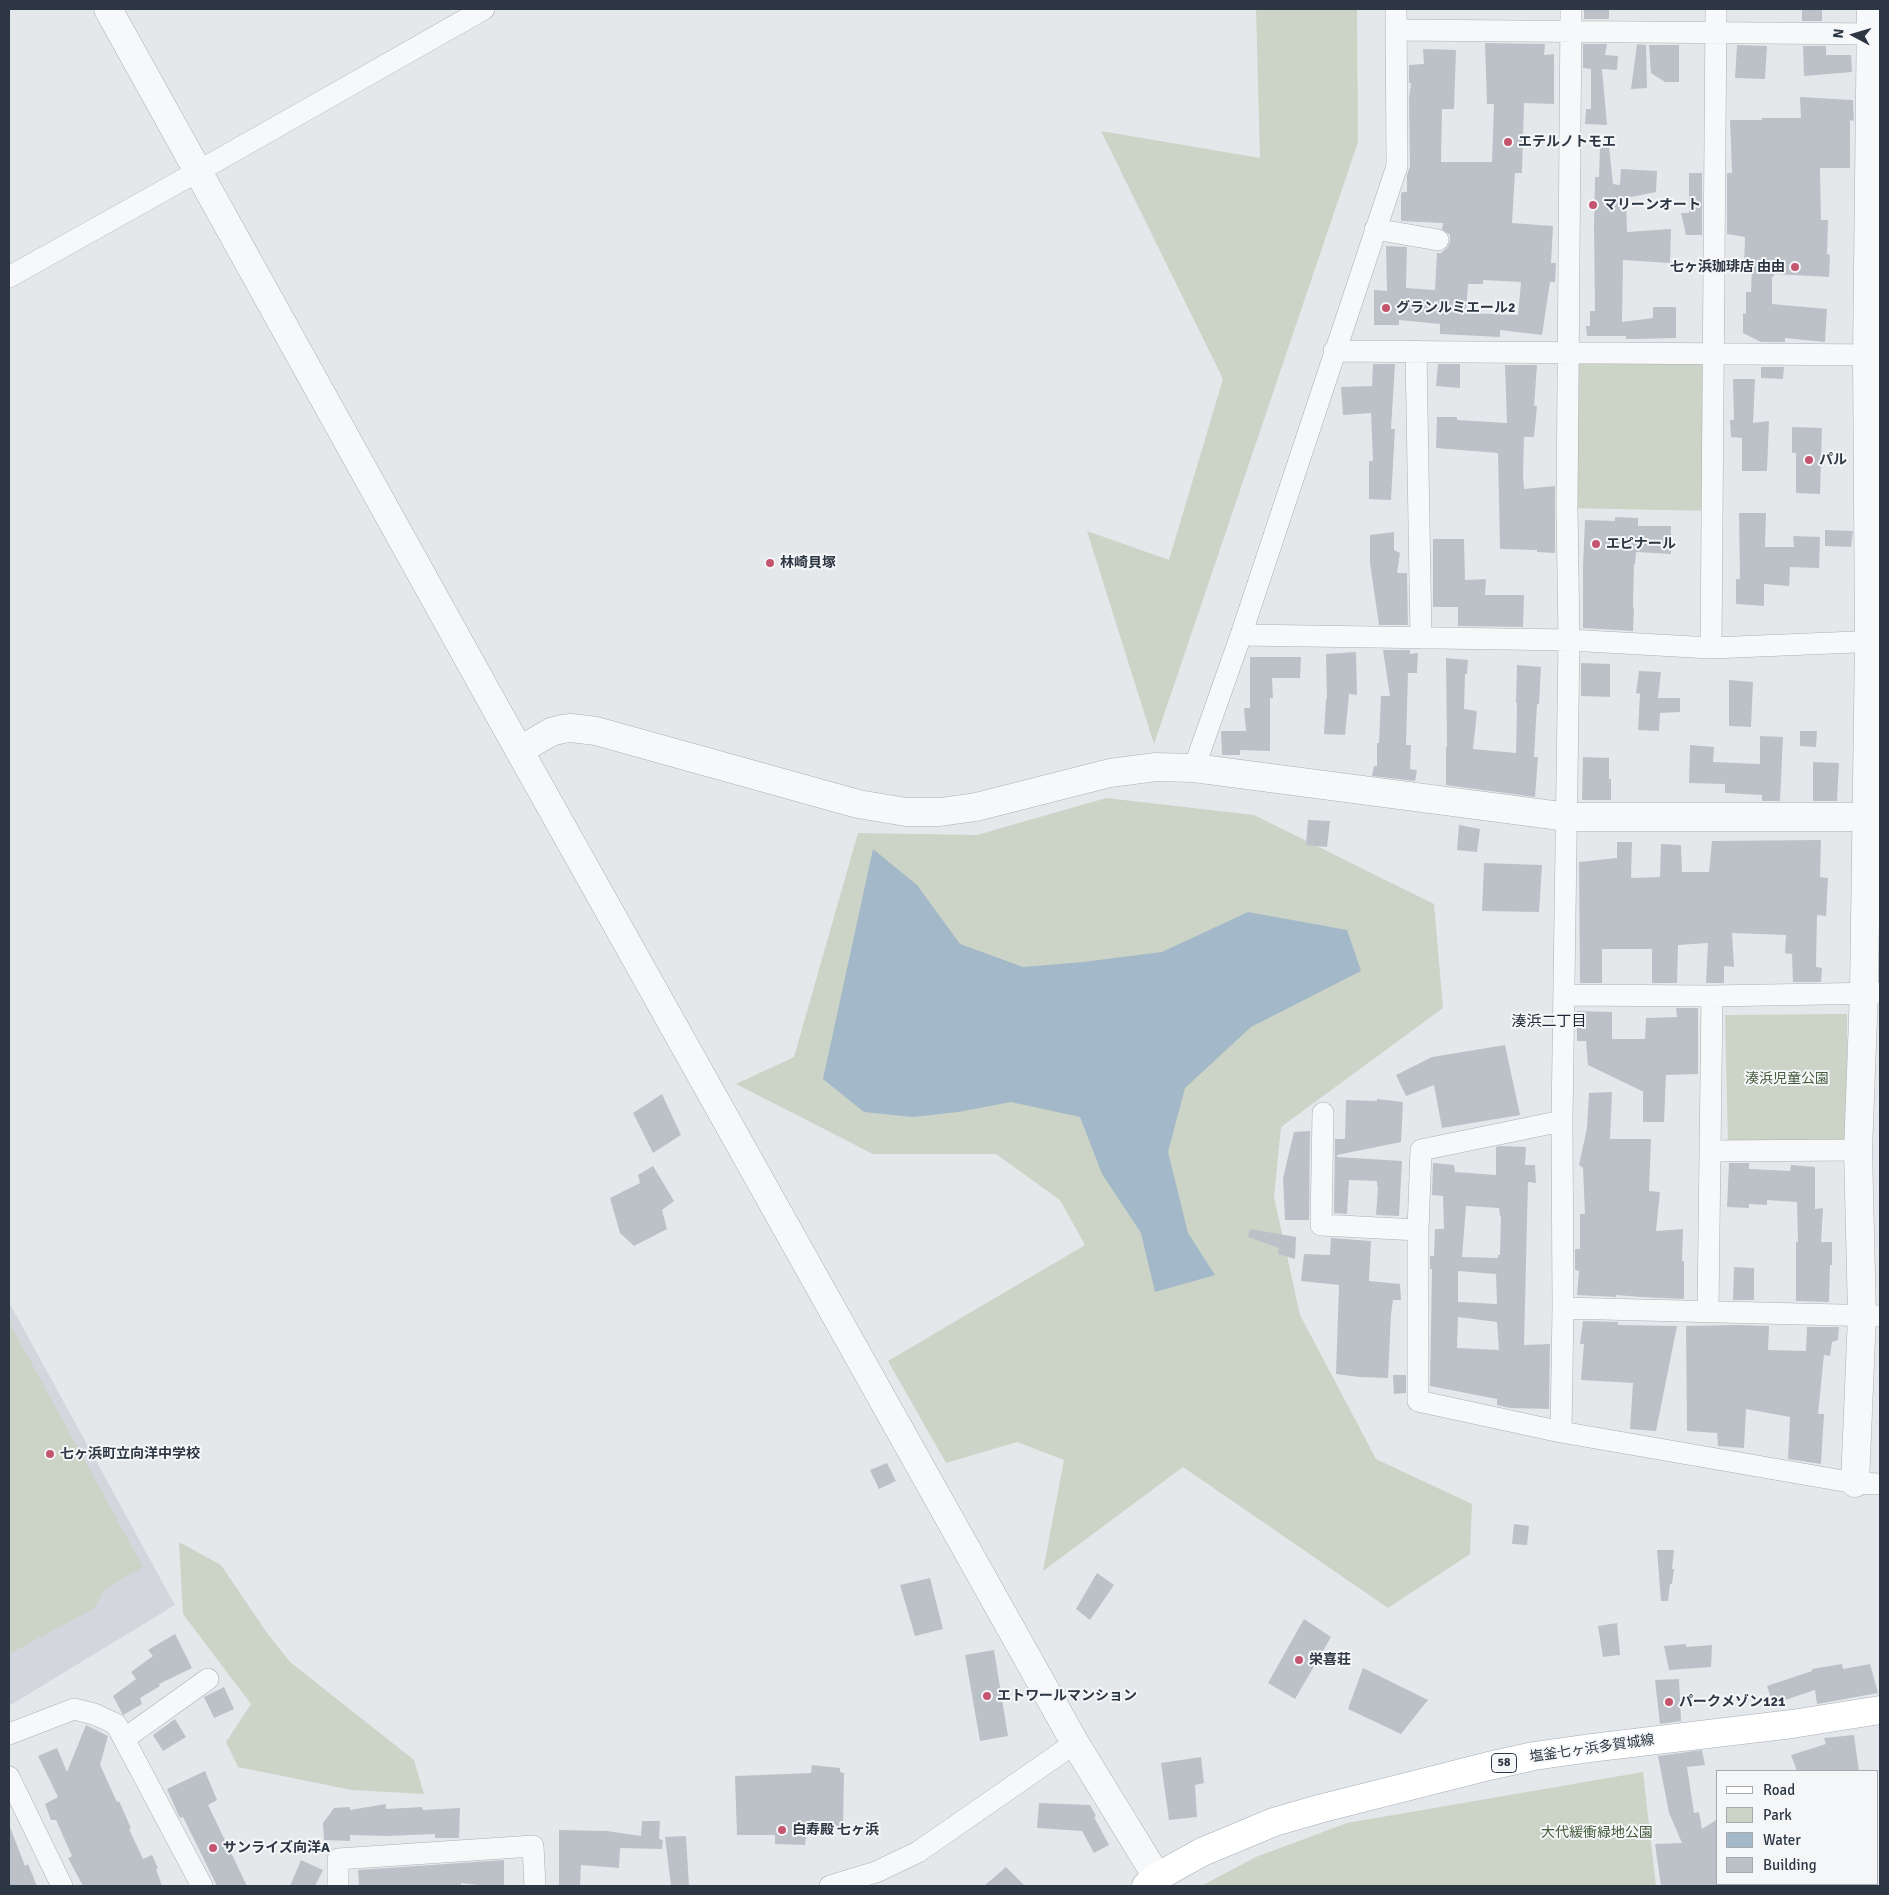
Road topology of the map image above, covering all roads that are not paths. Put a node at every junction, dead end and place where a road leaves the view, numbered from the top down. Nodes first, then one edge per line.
1 (108, 9) edge
2 (484, 9) edge
3 (1571, 9) edge
4 (1716, 9) edge
5 (1396, 19) edge
6 (1874, 25) edge
7 (1570, 31) junction
8 (1716, 32) junction
9 (197, 171) junction
10 (1375, 229) junction
11 (1438, 240) dead end
12 (9, 276) edge
13 (1334, 351) junction
14 (1416, 351) junction
15 (1568, 352) junction
16 (1714, 354) junction
17 (1874, 355) edge
18 (1240, 635) junction
19 (1421, 638) junction
20 (1569, 640) junction
21 (1875, 641) edge
22 (1711, 648) junction
23 (520, 750) junction
24 (1194, 768) junction
25 (1568, 816) junction
26 (1873, 817) edge
27 (1872, 993) edge
28 (1564, 995) junction
29 (1712, 996) junction
30 (1323, 1113) dead end
31 (1562, 1121) junction
32 (1858, 1150) junction
33 (1711, 1151) junction
34 (1418, 1230) junction
35 (1563, 1308) junction
36 (1708, 1310) junction
37 (1871, 1316) edge
38 (1561, 1432) junction
39 (1868, 1484) edge
40 (208, 1679) dead end
41 (1880, 1710) edge
42 (9, 1734) edge
43 (124, 1739) junction
44 (1076, 1743) junction
45 (9, 1777) edge
46 (1151, 1882) edge
47 (62, 1886) edge
48 (202, 1886) edge
49 (338, 1886) edge
50 (535, 1886) edge
51 (830, 1886) edge

1 - 9 street
2 - 9 street
3 - 7 street
4 - 8 street
5 - 7 street
5 - 10 street
6 - 8 street
6 - 17 street
7 - 8 street
7 - 15 street
8 - 16 street
9 - 12 street
9 - 23 street
10 - 11 street
10 - 13 street
13 - 14 street
13 - 18 street
14 - 15 street
14 - 19 street
15 - 16 street
15 - 20 street
16 - 17 street
16 - 22 street
17 - 21 street
18 - 19 street
18 - 24 street
19 - 20 street
20 - 22 street
20 - 25 street
21 - 22 street
21 - 26 street
23 - 24 street
23 - 44 street
24 - 25 street
25 - 26 street
25 - 28 street
26 - 27 street
27 - 29 street
27 - 32 street
28 - 29 street
28 - 31 street
29 - 33 street
30 - 34 street
31 - 34 street
31 - 35 street
32 - 33 street
32 - 37 street
33 - 36 street
34 - 38 street
35 - 36 street
35 - 38 street
36 - 37 street
37 - 39 street
38 - 39 street
40 - 43 street
41 - 46 main road, 塩釜七ヶ浜多賀城線 / 58
42 - 43 street
43 - 48 street
44 - 46 street
44 - 51 street
45 - 47 street
49 - 50 street

